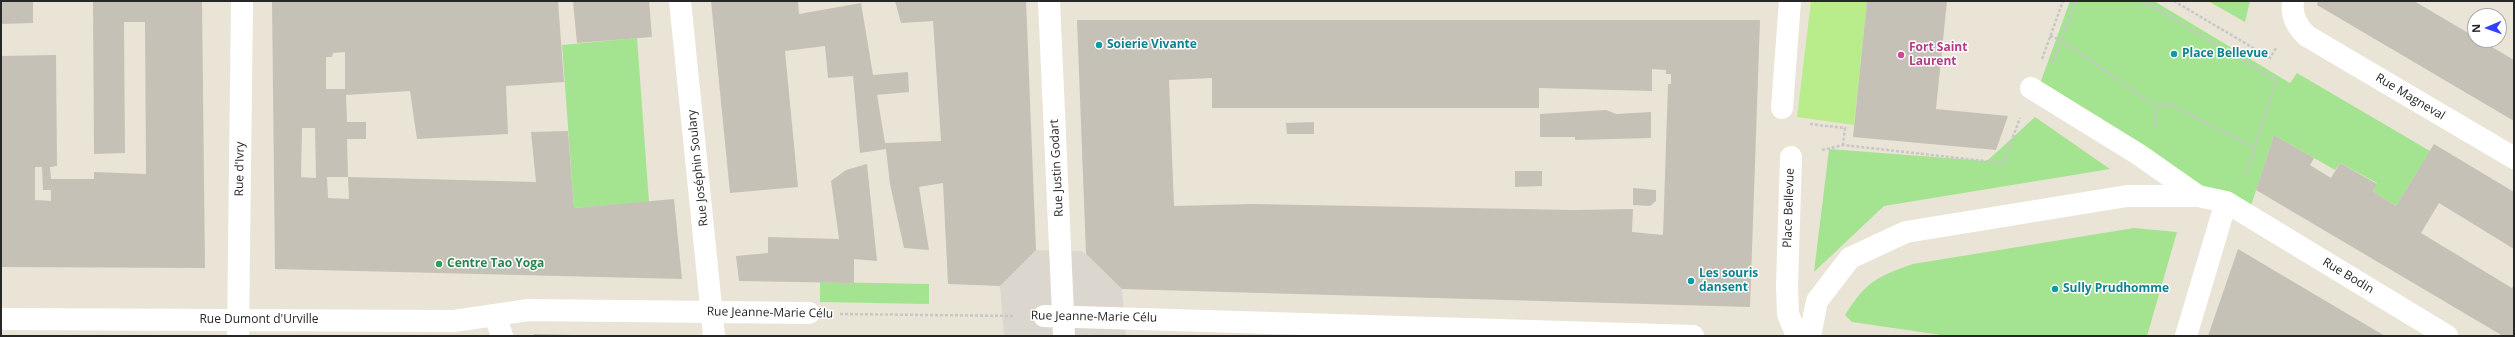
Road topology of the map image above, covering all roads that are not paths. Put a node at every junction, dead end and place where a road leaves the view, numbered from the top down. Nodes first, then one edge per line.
1 (242, 1) edge
2 (680, 1) edge
3 (1049, 1) edge
4 (1790, 1) edge
5 (2293, 1) edge
6 (2031, 88) road end
7 (1782, 108) dead end
8 (1791, 157) road end
9 (2514, 158) edge
10 (2198, 196) junction
11 (2226, 202) junction
12 (712, 312) junction
13 (809, 313) road end
14 (495, 315) junction
15 (1, 319) edge
16 (1057, 323) edge
17 (238, 328) edge
18 (502, 336) edge
19 (714, 336) edge
20 (1693, 336) edge
21 (1796, 336) edge
22 (1810, 336) edge
23 (2186, 336) edge
24 (2447, 336) edge

1 - 17 street, Rue d'Ivry
2 - 12 street, Rue Joséphin Soulary
3 - 16 street, Rue Justin Godart
4 - 7 street
5 - 9 street, Rue Magneval
6 - 10 street
8 - 21 street, Place Bellevue
10 - 11 street
10 - 22 street
11 - 23 street
11 - 24 street, Rue Bodin
12 - 13 street, Rue Jeanne-Marie Célu
12 - 14 street, Rue Jeanne-Marie Célu
12 - 19 street, Rue Joséphin Soulary
14 - 17 street, Rue Dumont d'Urville
14 - 18 street
15 - 17 street, Rue Dumont d'Urville
16 - 20 street, Rue Jeanne-Marie Célu

